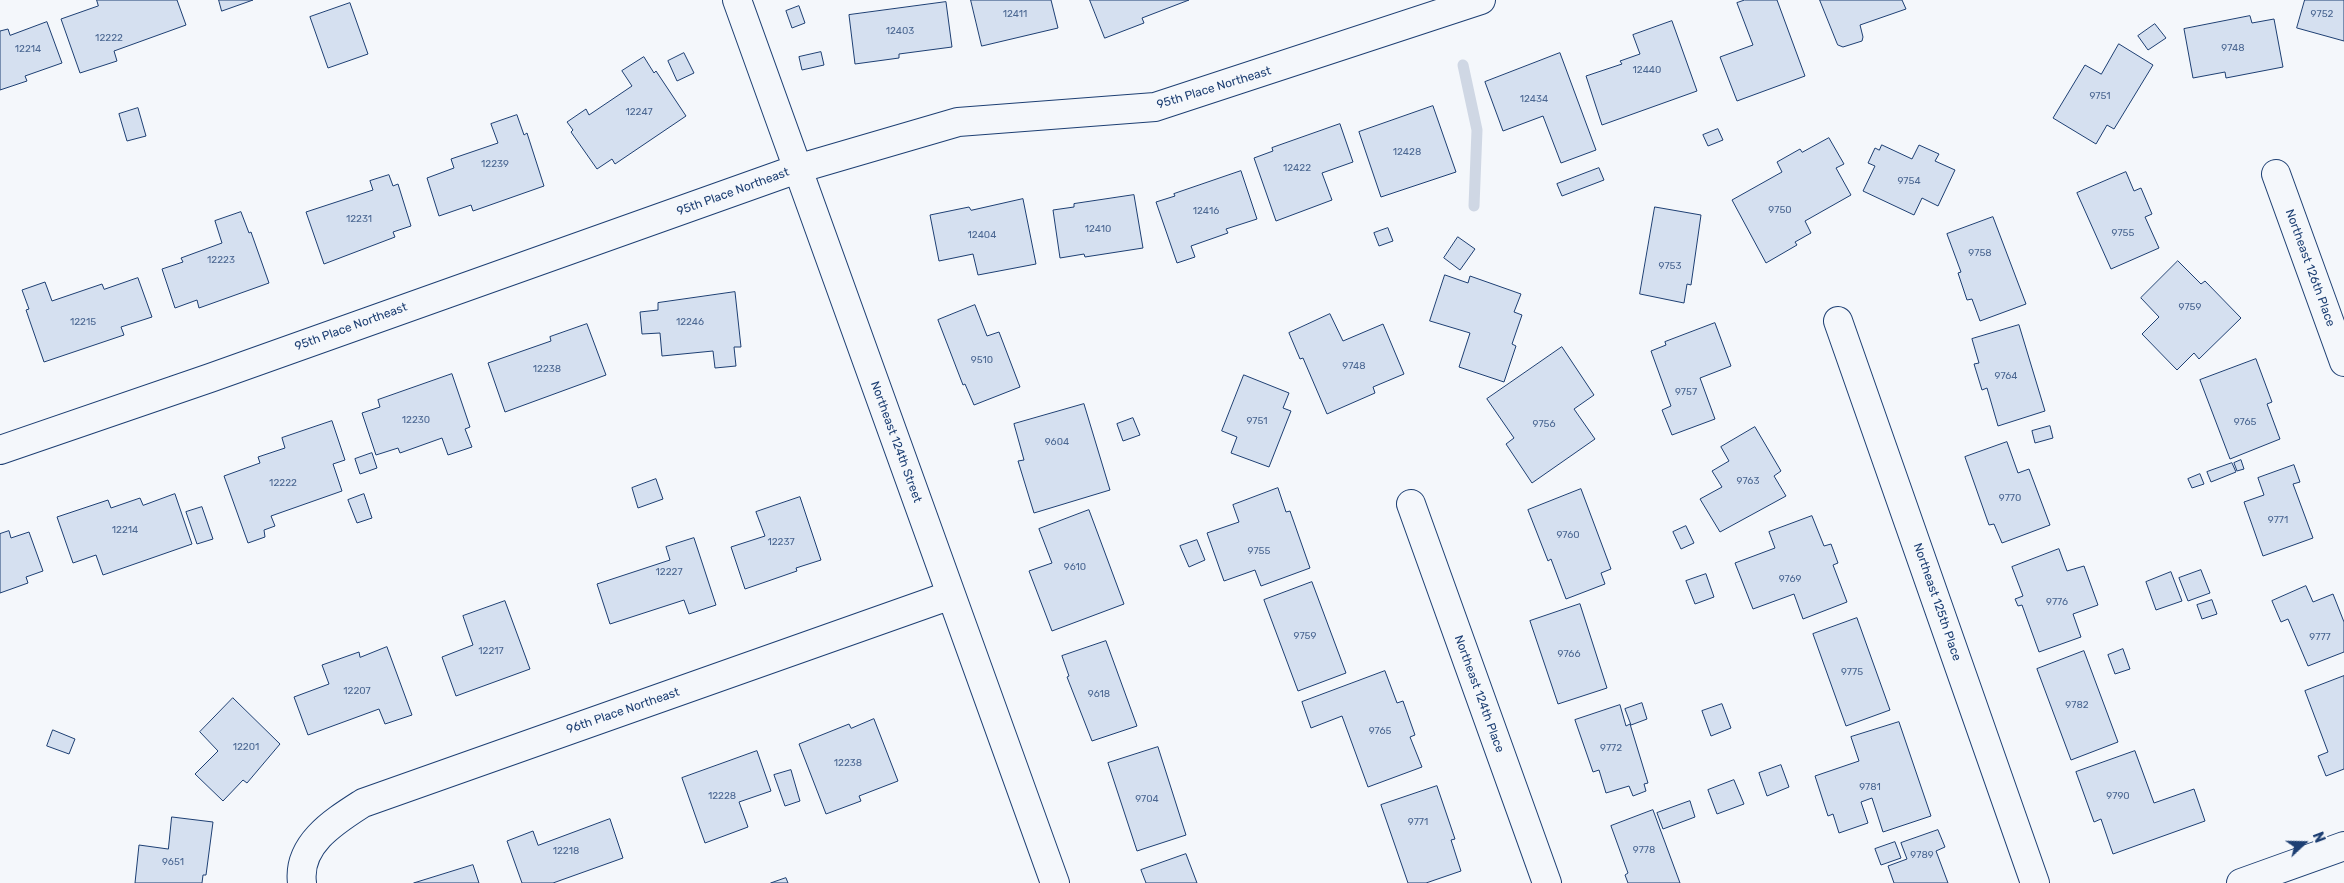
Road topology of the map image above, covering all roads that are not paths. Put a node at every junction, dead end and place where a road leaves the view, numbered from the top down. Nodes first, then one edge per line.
1 (737, 0) edge
2 (1481, 0) edge
3 (797, 169) junction
4 (2276, 174) dead end
5 (1838, 321) dead end
6 (2344, 362) edge
7 (0, 450) edge
8 (1411, 504) dead end
9 (951, 595) junction
10 (2344, 846) edge
11 (302, 883) edge
12 (1055, 883) edge
13 (1547, 883) edge
14 (2036, 883) edge
15 (2241, 883) edge

1 - 3 street, Northeast 124th Street
2 - 3 street, 95th Place Northeast
3 - 7 street, 95th Place Northeast
3 - 9 street, Northeast 124th Street
4 - 6 street, Northeast 126th Place
5 - 14 street, Northeast 125th Place
8 - 13 street, Northeast 124th Place
9 - 11 street, 96th Place Northeast
9 - 12 street, Northeast 124th Street
10 - 15 street

